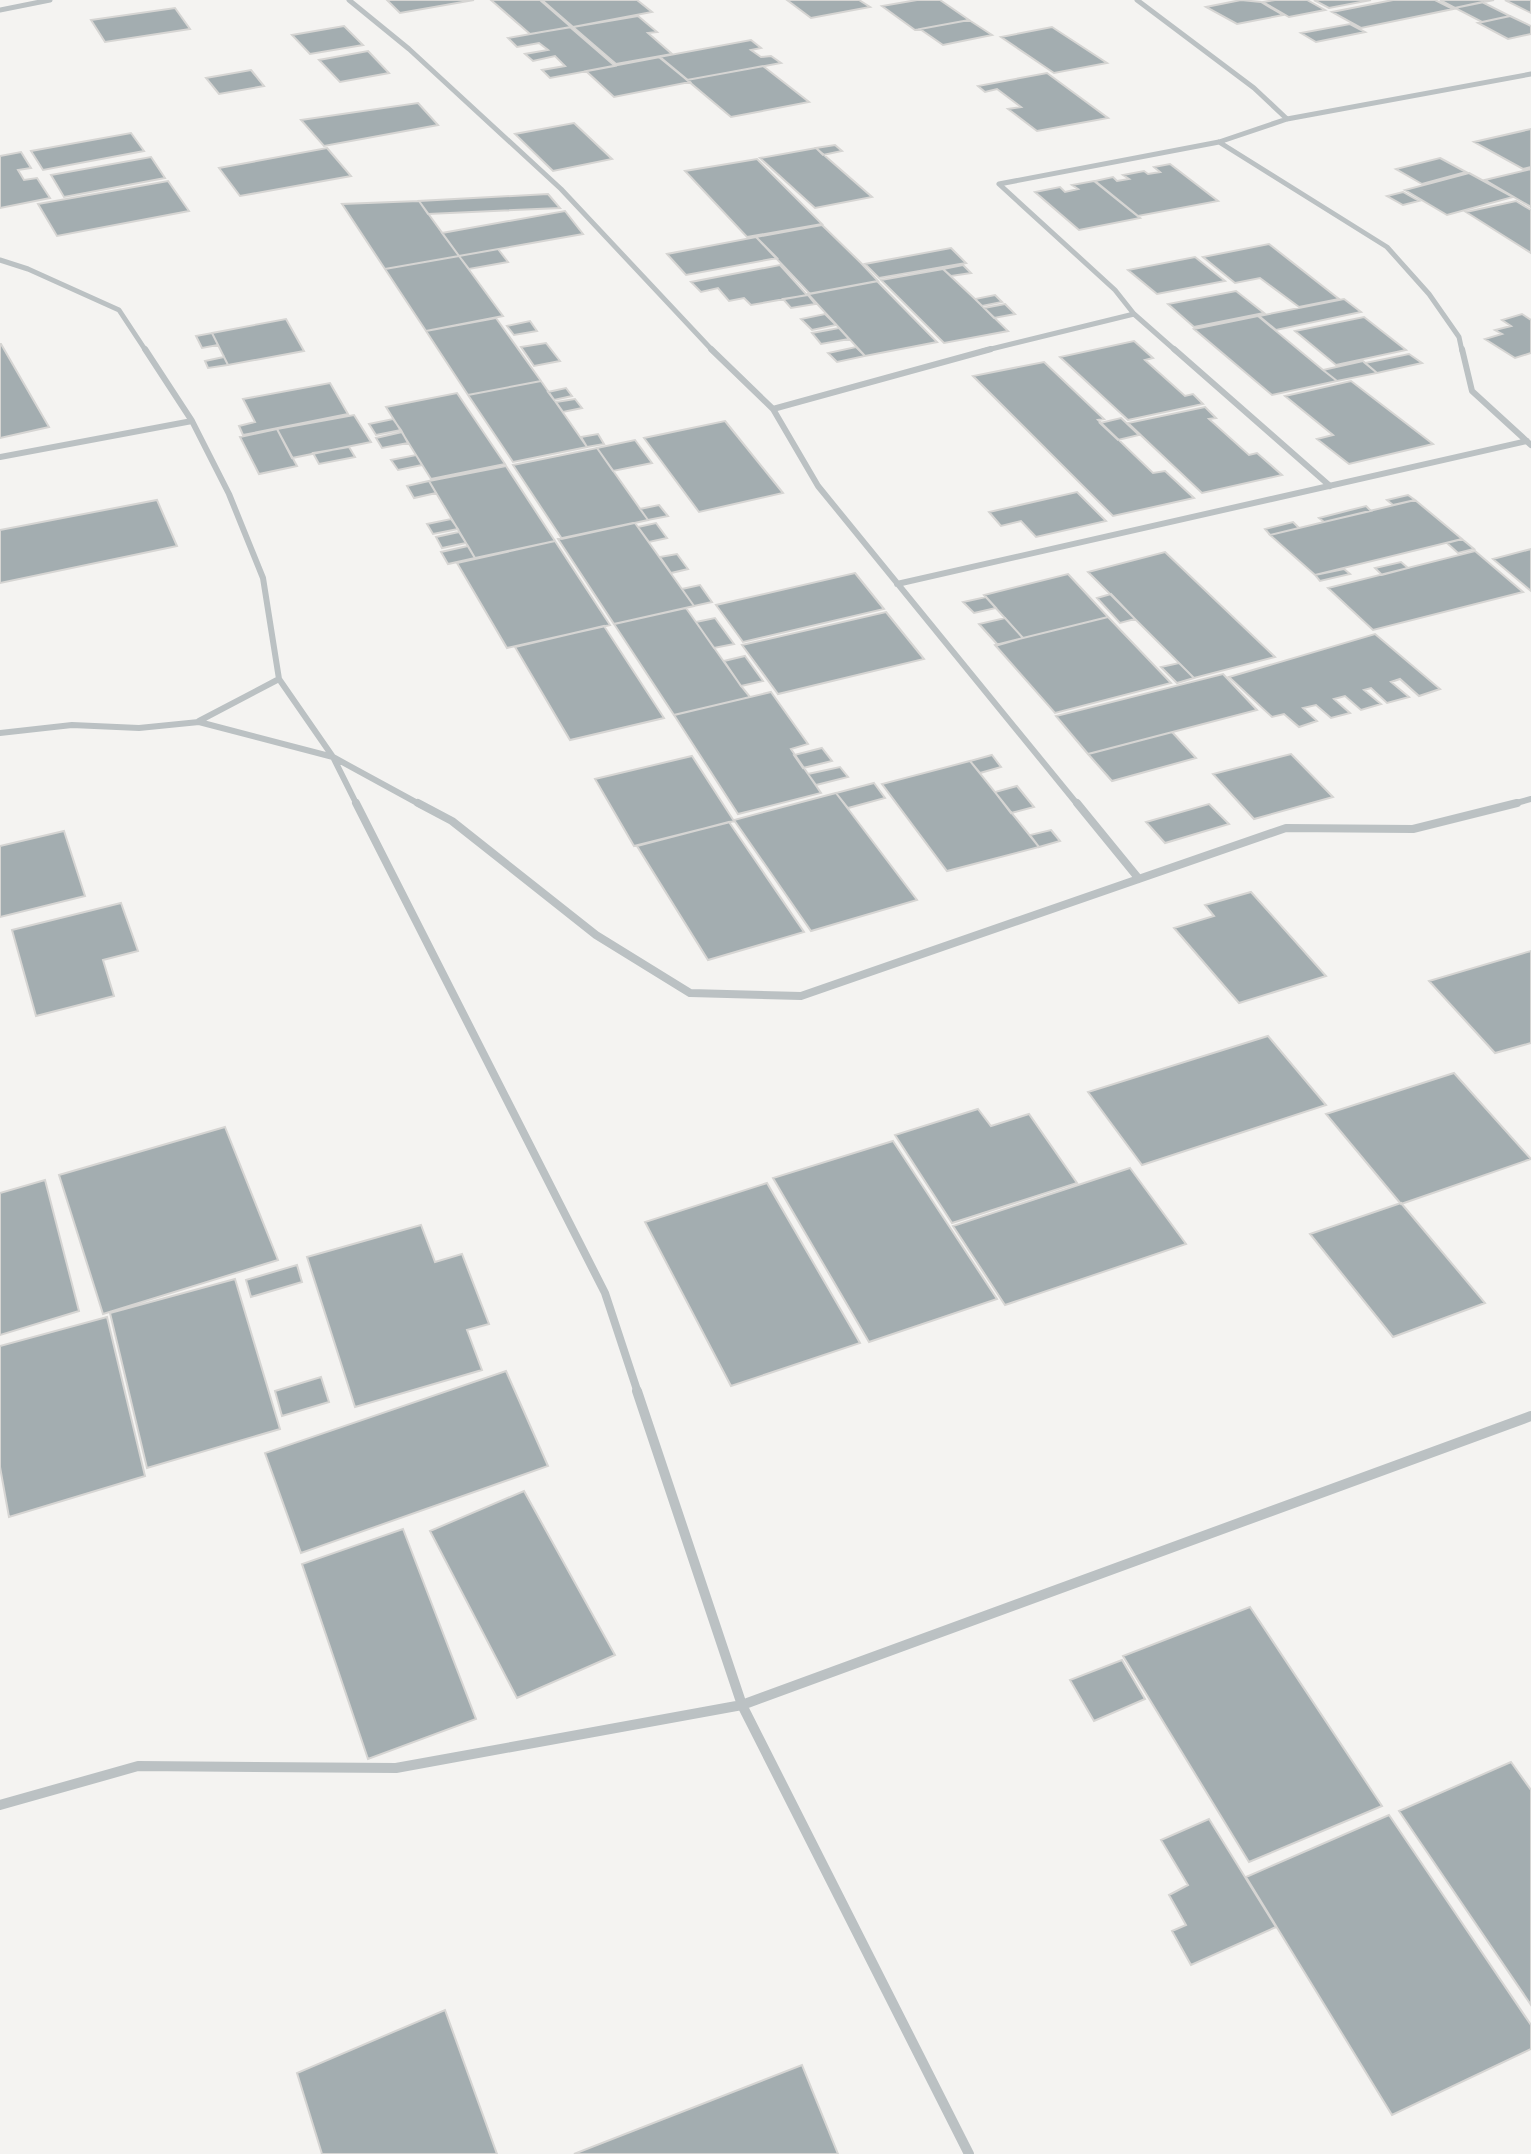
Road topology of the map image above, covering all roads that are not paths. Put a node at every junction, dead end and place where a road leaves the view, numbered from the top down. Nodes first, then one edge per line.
1 (50, 0) edge
2 (349, 0) edge
3 (1137, 0) edge
4 (0, 10) edge
5 (1531, 74) edge
6 (1287, 119) junction
7 (1219, 142) junction
8 (0, 260) edge
9 (1134, 314) junction
10 (773, 409) junction
11 (192, 421) junction
12 (1529, 443) edge
13 (0, 457) edge
14 (1330, 486) junction
15 (897, 584) junction
16 (279, 679) junction
17 (199, 722) junction
18 (0, 733) edge
19 (333, 757) junction
20 (1531, 799) edge
21 (1139, 879) junction
22 (1531, 1416) edge
23 (742, 1705) junction
24 (0, 1805) edge
25 (969, 2154) edge

1 - 4 street
2 - 10 street
3 - 6 street
5 - 6 street
6 - 7 street
7 - 9 street
7 - 12 street
8 - 11 street
9 - 10 street
9 - 14 street
10 - 15 street
11 - 13 street
11 - 16 street
12 - 14 street
14 - 15 street
15 - 21 street
16 - 17 street
16 - 19 street
17 - 18 street
17 - 19 street
19 - 21 street
19 - 23 street
20 - 21 street
22 - 23 street
23 - 24 street
23 - 25 street

